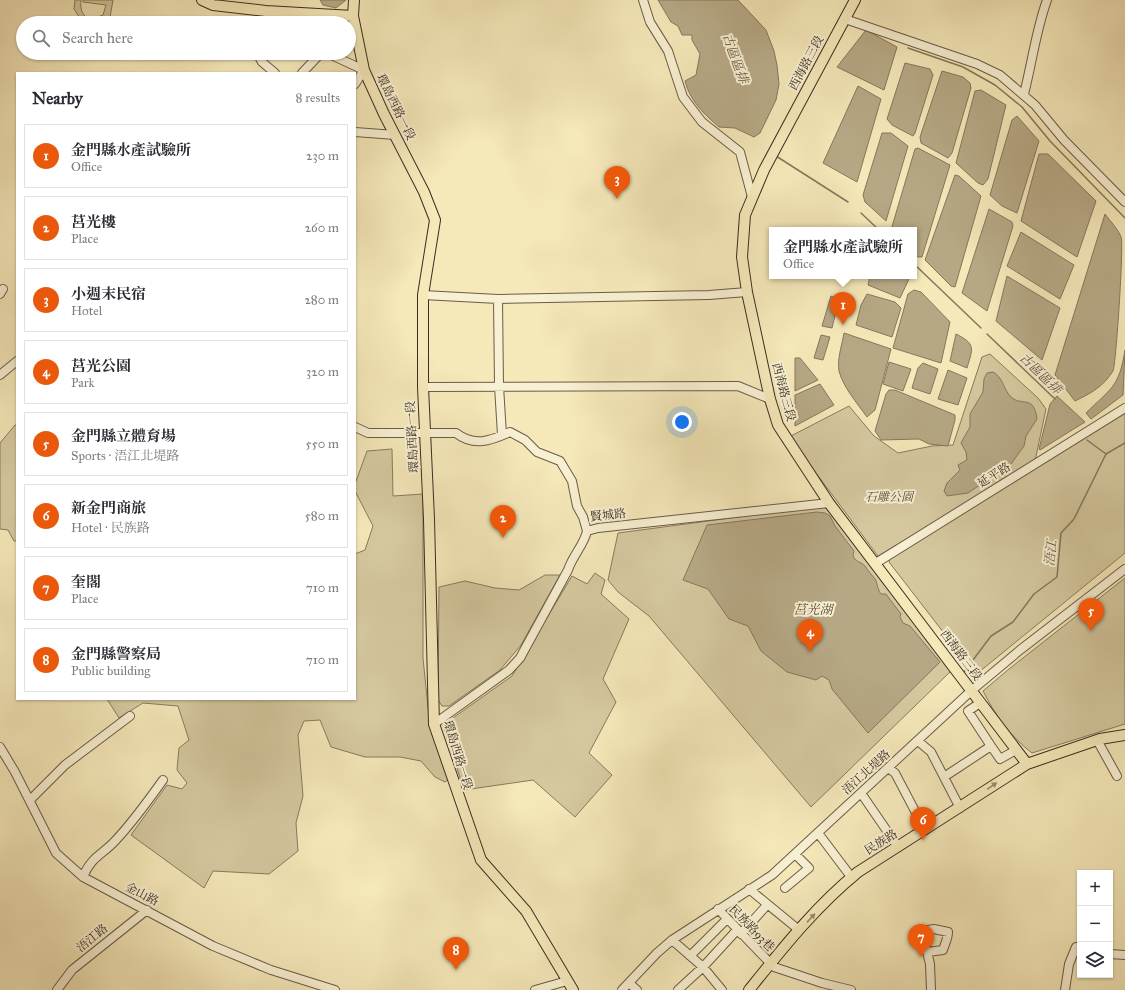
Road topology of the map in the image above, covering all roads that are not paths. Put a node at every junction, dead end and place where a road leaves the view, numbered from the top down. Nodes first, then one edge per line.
1 (202, 0) edge
2 (354, 0) edge
3 (643, 0) edge
4 (855, 0) edge
5 (1047, 0) edge
6 (353, 16) joint
7 (844, 19) junction
8 (356, 31) edge
9 (261, 60) edge
10 (314, 60) edge
11 (342, 60) edge
12 (364, 70) junction
13 (274, 72) edge
14 (303, 72) edge
15 (356, 82) edge
16 (1024, 94) junction
17 (356, 132) edge
18 (395, 135) junction
19 (752, 197) junction
20 (1125, 202) edge
21 (747, 292) junction
22 (423, 295) junction
23 (498, 299) junction
24 (16, 362) edge
25 (0, 375) edge
26 (499, 386) junction
27 (423, 387) junction
28 (770, 399) junction
29 (1125, 408) edge
30 (356, 427) edge
31 (425, 433) junction
32 (502, 435) junction
33 (829, 503) junction
34 (587, 531) junction
35 (876, 563) junction
36 (1125, 569) edge
37 (971, 691) junction
38 (980, 703) junction
39 (130, 716) dead end
40 (434, 724) junction
41 (1125, 735) edge
42 (1097, 740) junction
43 (918, 741) junction
44 (991, 746) junction
45 (0, 747) edge
46 (1016, 750) junction
47 (1027, 764) junction
48 (888, 768) junction
49 (1118, 776) dead end
50 (944, 777) junction
51 (163, 780) dead end
52 (861, 793) junction
53 (30, 800) junction
54 (960, 808) junction
55 (925, 830) junction
56 (818, 833) junction
57 (898, 847) junction
58 (795, 854) junction
59 (83, 876) junction
60 (852, 878) junction
61 (785, 888) dead end
62 (749, 889) junction
63 (768, 905) junction
64 (718, 909) junction
65 (147, 910) junction
66 (727, 919) junction
67 (799, 930) junction
68 (739, 932) junction
69 (672, 940) junction
70 (1077, 949) edge
71 (928, 952) dead end
72 (1113, 954) edge
73 (1124, 955) edge
74 (690, 956) junction
75 (772, 966) junction
76 (703, 967) junction
77 (567, 981) junction
78 (629, 983) junction
79 (719, 989) edge
80 (57, 990) edge
81 (335, 990) edge
82 (535, 990) edge
83 (573, 990) edge
84 (622, 990) edge
85 (637, 990) edge
86 (678, 990) edge
87 (749, 990) edge
88 (851, 990) edge
89 (930, 990) edge
90 (1065, 990) edge

1 - 6 main road
2 - 6 main road, 環島西路一段
3 - 19 street
4 - 7 main road, 西海路三段
5 - 16 street
7 - 16 street
7 - 19 main road, 西海路三段
8 - 12 main road, 環島西路一段
9 - 13 street
10 - 14 street
11 - 12 street
12 - 15 street
12 - 18 main road, 環島西路一段
16 - 20 street
17 - 18 street
18 - 22 main road, 環島西路一段
19 - 21 main road, 西海路三段
21 - 23 street
21 - 28 main road, 西海路三段
22 - 23 street
22 - 27 main road, 環島西路一段
23 - 26 street
24 - 25 street
26 - 27 street
26 - 28 street
26 - 32 street
27 - 31 main road, 環島西路一段
28 - 33 main road, 西海路三段
29 - 35 street, 延平路
30 - 31 street, 賢城路
31 - 32 street, 賢城路
31 - 40 main road, 環島西路一段
32 - 34 street, 賢城路
33 - 34 street, 賢城路
33 - 35 main road, 西海路三段
34 - 40 street
35 - 37 main road, 西海路三段
36 - 37 street, 浯江北堤路
37 - 38 main road, 西海路三段
37 - 43 street, 浯江北堤路
38 - 44 street
38 - 46 main road, 西海路三段
39 - 53 street
40 - 77 main road, 環島西路一段
41 - 42 main road, 民族路
42 - 47 main road, 民族路
42 - 49 street
43 - 48 street, 浯江北堤路
43 - 50 street
44 - 46 street
44 - 50 street
45 - 53 street, 金山路
46 - 47 main road, 西海路三段
54 -> 47 main road, 民族路
48 - 52 street, 浯江北堤路
48 - 55 street
50 - 54 street
51 - 59 street
52 - 56 street, 浯江北堤路
52 - 57 street
53 - 59 street, 金山路
54 - 55 main road, 民族路
55 - 57 main road, 民族路
56 - 58 street, 浯江北堤路
56 - 60 street
57 - 60 main road, 民族路
58 - 61 street
58 - 62 street, 浯江北堤路
59 - 65 street, 金山路
67 -> 60 main road, 民族路
62 - 63 street
62 - 64 street, 浯江北堤路
63 - 67 street
63 - 68 street
64 - 66 street, 民族路93巷
64 - 69 street, 浯江北堤路
65 - 80 street, 浯江路
65 - 81 street, 金山路
66 - 68 street, 民族路93巷
66 - 74 street
67 - 75 main road, 民族路
68 - 75 street, 民族路93巷
68 - 76 street
69 - 74 street
69 - 78 street, 浯江北堤路
70 - 90 street
71 - 89 street
72 - 73 street
74 - 76 street
75 - 87 main road, 民族路
75 - 88 street
76 - 79 street
76 - 86 street
77 - 82 street
77 - 83 main road, 環島西路一段
78 - 84 street, 浯江北堤路
78 - 85 street

